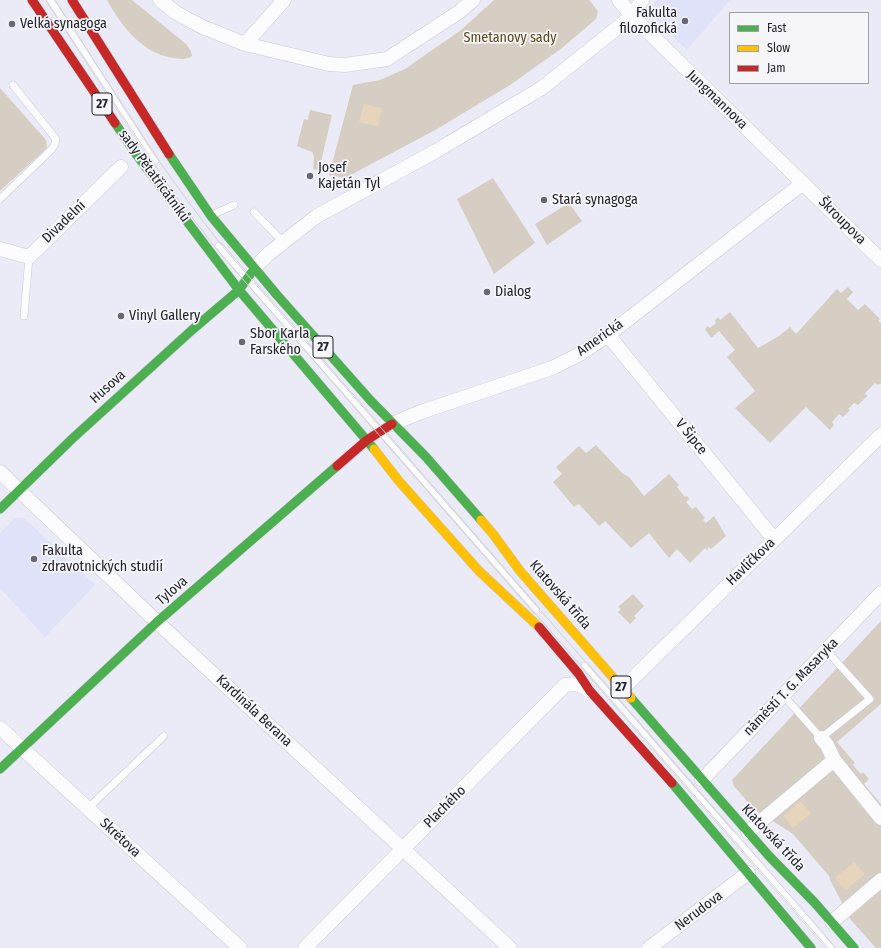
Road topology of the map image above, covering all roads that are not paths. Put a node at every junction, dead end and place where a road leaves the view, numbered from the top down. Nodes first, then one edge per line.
1 (32, 0) edge
2 (50, 0) edge
3 (72, 0) edge
4 (160, 0) edge
5 (473, 0) edge
6 (619, 0) edge
7 (642, 0) edge
8 (282, 2) edge
9 (632, 16) junction
10 (245, 44) junction
11 (13, 85) dead end
12 (121, 167) dead end
13 (159, 167) dead end
14 (803, 183) junction
15 (0, 199) edge
16 (234, 205) dead end
17 (254, 212) dead end
18 (211, 216) junction
19 (215, 242) dead end
20 (283, 242) junction
21 (0, 249) edge
22 (29, 257) junction
23 (881, 260) edge
24 (251, 274) junction
25 (239, 290) junction
26 (24, 316) dead end
27 (608, 335) junction
28 (392, 424) junction
29 (380, 431) junction
30 (881, 435) edge
31 (367, 440) junction
32 (0, 472) edge
33 (19, 490) junction
34 (0, 509) edge
35 (774, 539) junction
36 (881, 593) edge
37 (541, 616) dead end
38 (157, 622) junction
39 (826, 650) junction
40 (578, 658) dead end
41 (622, 689) junction
42 (590, 691) junction
43 (784, 695) junction
44 (0, 728) edge
45 (164, 736) dead end
46 (821, 738) junction
47 (22, 748) junction
48 (834, 760) junction
49 (0, 769) edge
50 (697, 784) junction
51 (684, 797) junction
52 (88, 808) junction
53 (881, 818) edge
54 (748, 832) junction
55 (404, 849) junction
56 (769, 856) junction
57 (753, 869) junction
58 (881, 880) edge
59 (832, 922) junction
60 (240, 948) edge
61 (305, 948) edge
62 (510, 948) edge
63 (649, 948) edge
64 (811, 948) edge
65 (831, 948) edge
66 (854, 948) edge

1 - 25 main road, sady Pětatřicátníků / 27
2 - 13 lane, sady Pětatřicátníků
3 - 18 main road, sady Pětatřicátníků / 27
4 - 10 street
5 - 10 street
6 - 9 street, Jungmannova
7 - 9 street
8 - 10 street
9 - 14 street, Jungmannova
9 - 20 street
11 - 15 lane
12 - 22 street, Divadelní
14 - 23 street, Škroupova
14 - 27 street, Americká
16 - 18 lane
17 - 20 lane
18 - 24 main road, sady Pětatřicátníků / 27
19 - 24 lane
20 - 24 street
21 - 22 street
22 - 26 lane
24 - 25 main road
24 - 28 main road, Klatovská třída / 27
24 - 29 lane, Klatovská třída
25 - 31 main road, Klatovská třída / 27
25 - 33 main road, Husova
27 - 28 street, Americká
27 - 35 street, V Šipce
28 - 29 main road, Americká
28 - 41 main road, Klatovská třída / 27
29 - 31 main road, Americká
29 - 37 lane, Klatovská třída
30 - 35 street, Havlíčkova
31 - 38 main road, Tylova
31 - 42 main road, Klatovská třída / 27
32 - 33 street, Kardinála Berana
33 - 34 main road, Husova
33 - 38 street, Kardinála Berana
35 - 41 street, Havlíčkova
36 - 39 street, náměstí T. G. Masaryka
38 - 47 main road, Tylova
38 - 55 street, Kardinála Berana
39 - 43 street, náměstí T. G. Masaryka
39 - 46 lane
40 - 50 lane, Klatovská třída
41 - 50 main road, Klatovská třída / 27
42 - 51 main road, Klatovská třída / 27
42 - 55 street, Plachého
43 - 46 lane
43 - 50 street, náměstí T. G. Masaryka
44 - 47 street, Skrétova
45 - 52 lane
46 - 48 street
47 - 49 main road, Tylova
47 - 52 street, Skrétova
48 - 53 street
48 - 54 street
50 - 51 lane
50 - 54 main road, Klatovská třída / 27
50 - 57 lane, Klatovská třída
51 - 57 main road, Klatovská třída / 27
52 - 60 street, Skrétova
54 - 56 main road, Klatovská třída / 27
55 - 61 street, Plachého
55 - 62 street, Kardinála Berana
56 - 57 lane
56 - 59 main road, Klatovská třída / 27
57 - 63 street, Nerudova
57 - 64 main road, Klatovská třída / 27
57 - 65 lane, Klatovská třída
58 - 59 street
59 - 66 main road, Klatovská třída / 27

